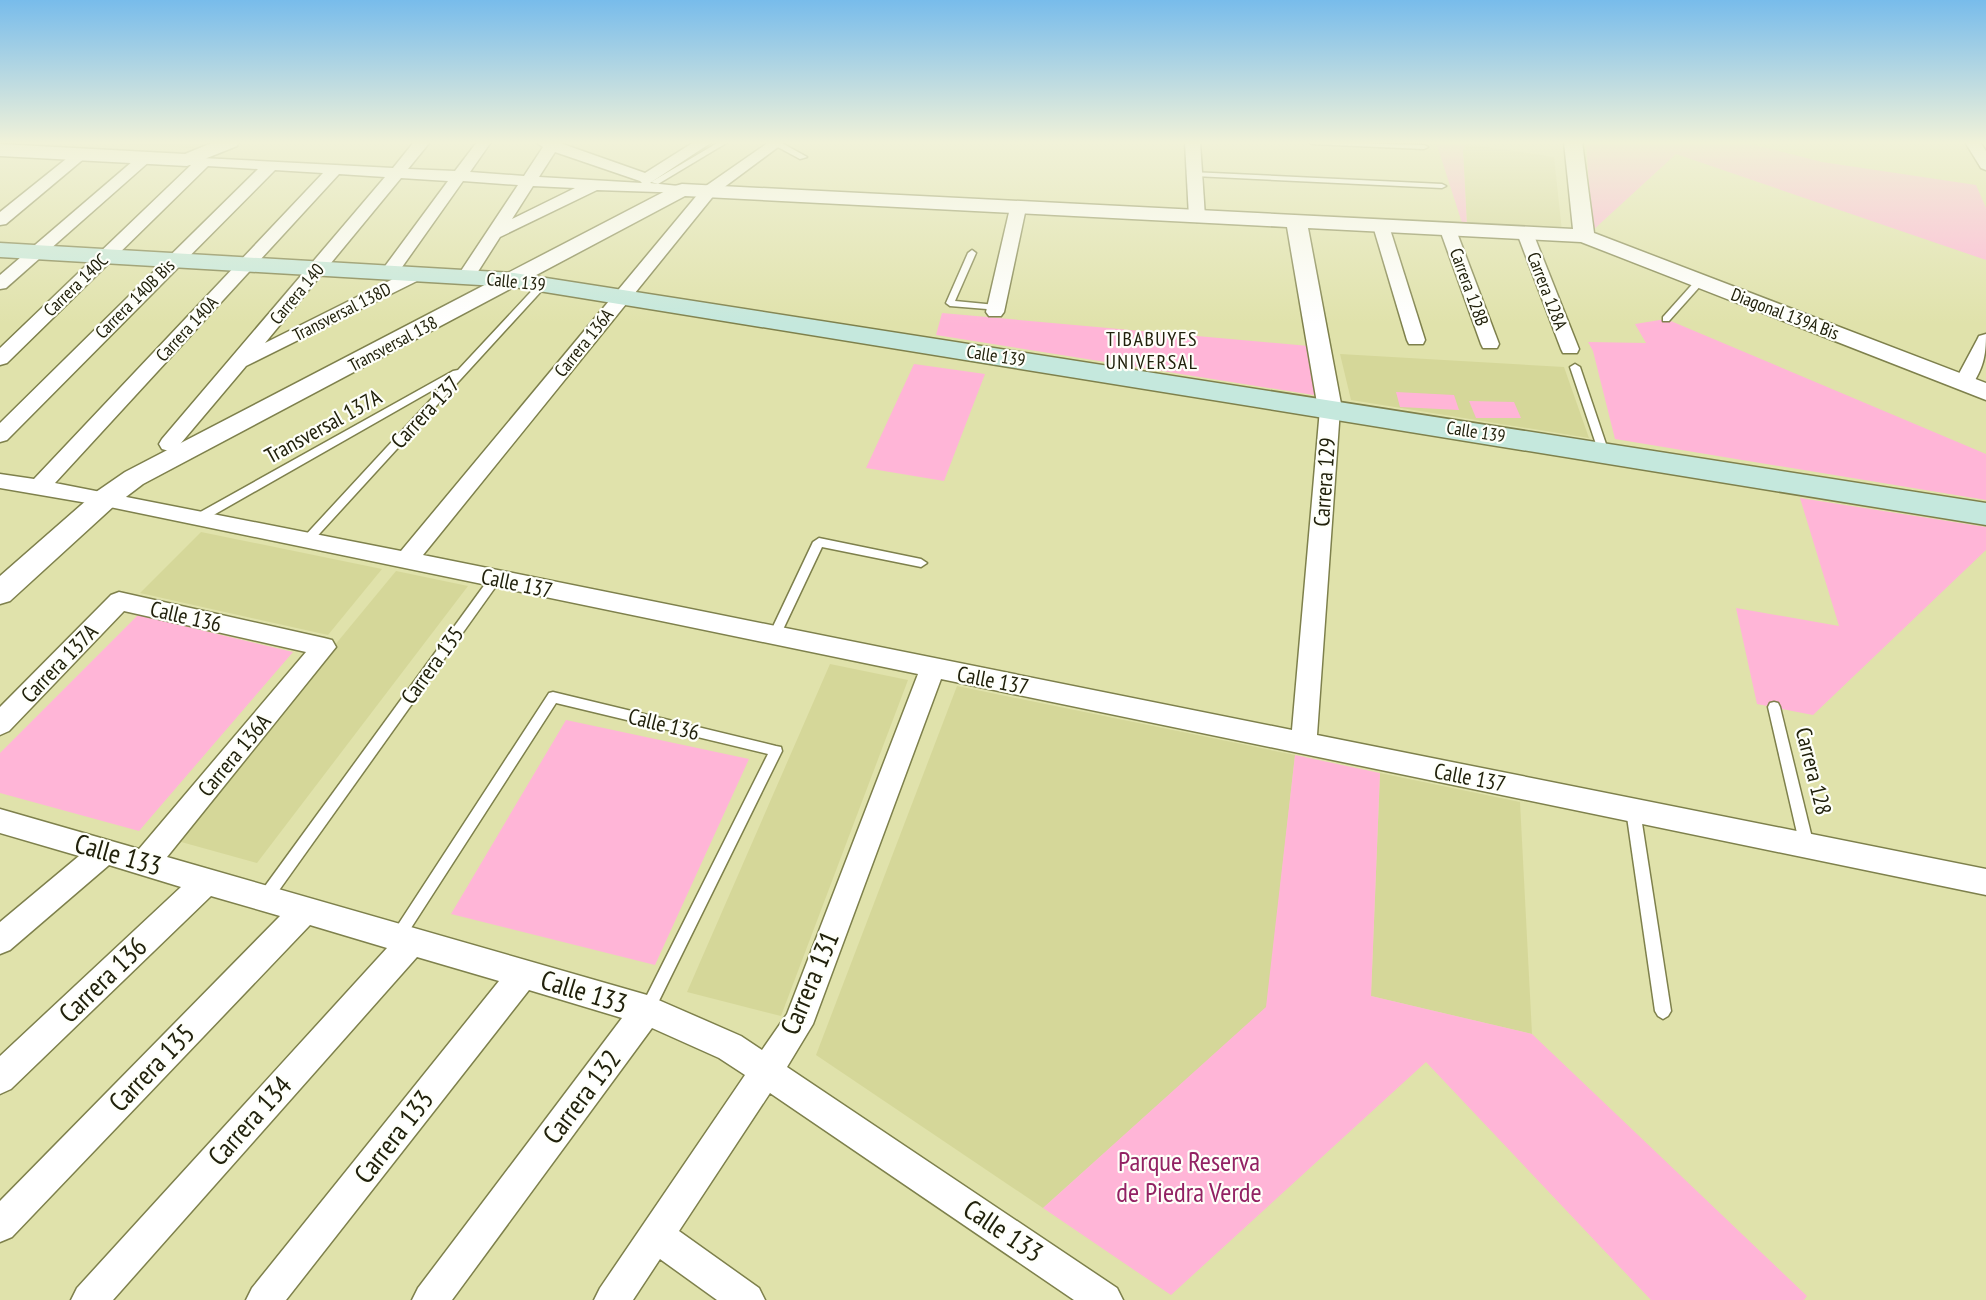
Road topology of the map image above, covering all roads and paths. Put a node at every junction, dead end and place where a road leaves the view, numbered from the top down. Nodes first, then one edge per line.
1 (21, 203) edge
2 (93, 203) edge
3 (155, 203) edge
4 (233, 203) edge
5 (304, 203) edge
6 (372, 203) edge
7 (440, 203) edge
8 (514, 203) edge
9 (558, 203) edge
10 (653, 203) edge
11 (699, 203) edge
12 (921, 203) edge
13 (1196, 203) edge
14 (1580, 203) edge
15 (1018, 208) junction
16 (1197, 217) junction
17 (0, 220) edge
18 (1296, 222) junction
19 (1381, 226) junction
20 (1448, 230) junction
21 (1525, 233) junction
22 (494, 234) junction
23 (1584, 236) junction
24 (0, 250) edge
25 (36, 252) junction
26 (972, 253) dead end
27 (106, 256) junction
28 (174, 260) junction
29 (247, 264) junction
30 (319, 268) junction
31 (389, 273) junction
32 (417, 274) junction
33 (466, 277) junction
34 (514, 280) junction
35 (1700, 281) junction
36 (0, 284) edge
37 (543, 284) junction
38 (622, 297) junction
39 (996, 310) joint
40 (1666, 319) dead end
41 (1416, 340) dead end
42 (1986, 340) edge
43 (1490, 344) dead end
44 (1570, 349) dead end
45 (0, 359) edge
46 (235, 366) junction
47 (1575, 367) dead end
48 (466, 368) junction
49 (1964, 383) junction
50 (1986, 392) edge
51 (1330, 409) junction
52 (0, 435) edge
53 (169, 444) dead end
54 (1604, 453) junction
55 (0, 481) edge
56 (38, 488) junction
57 (105, 499) junction
58 (1986, 514) edge
59 (199, 518) junction
60 (307, 540) junction
61 (406, 560) junction
62 (921, 563) dead end
63 (495, 579) junction
64 (8, 580) edge
65 (119, 601) joint
66 (775, 635) junction
67 (324, 647) joint
68 (933, 668) junction
69 (553, 697) joint
70 (1774, 707) dead end
71 (0, 724) edge
72 (1304, 743) junction
73 (776, 751) joint
74 (1633, 810) junction
75 (3, 825) edge
76 (1807, 846) junction
77 (104, 852) junction
78 (145, 863) junction
79 (207, 882) junction
80 (1986, 882) edge
81 (265, 898) junction
82 (305, 910) junction
83 (404, 939) junction
84 (0, 940) edge
85 (524, 974) junction
86 (647, 1010) junction
87 (1663, 1011) dead end
88 (766, 1071) junction
89 (0, 1078) edge
90 (0, 1225) edge
91 (655, 1235) junction
92 (89, 1300) edge
93 (264, 1300) edge
94 (430, 1300) edge
95 (612, 1300) edge
96 (747, 1300) edge
97 (1105, 1300) edge

1 - 17 street
2 - 25 street
3 - 27 street, Carrera 140C
4 - 28 street, Carrera 140B Bis
5 - 29 street, Carrera 140A
6 - 30 street, Carrera 140
7 - 31 street
8 - 22 street
9 - 22 street
10 - 34 street, Transversal 138
11 - 38 street, Carrera 136A
12 - 15 street, Diagonal 139A Bis
13 - 16 street
14 - 23 street
15 - 16 street, Diagonal 139A Bis
15 - 39 street
16 - 18 street, Diagonal 139A Bis
18 - 19 street, Diagonal 139A Bis
18 - 51 street, Carrera 129
19 - 20 street, Diagonal 139A Bis
19 - 41 street
20 - 21 street, Diagonal 139A Bis
20 - 43 street, Carrera 128B
21 - 23 street, Diagonal 139A Bis
21 - 44 street, Carrera 128A
22 - 33 street
23 - 35 street, Diagonal 139A Bis
24 - 25 main road, Calle 139
25 - 27 main road, Calle 139
25 - 36 street
26 - 39 lane
27 - 28 main road, Calle 139
27 - 45 street, Carrera 140C
28 - 29 main road, Calle 139
28 - 52 street, Carrera 140B Bis
29 - 30 main road, Calle 139
29 - 56 street, Carrera 140A
30 - 31 main road, Calle 139
30 - 46 street, Carrera 140
31 - 32 main road, Calle 139
32 - 33 main road, Calle 139
32 - 46 street, Transversal 138D
33 - 34 main road, Calle 139
34 - 37 main road, Calle 139
34 - 57 street, Transversal 138
35 - 40 lane
35 - 49 street, Diagonal 139A Bis
37 - 38 main road, Calle 139
37 - 48 lane, Carrera 137
38 - 51 main road, Calle 139
38 - 61 street, Carrera 136A
42 - 49 street
46 - 53 street, Carrera 140
47 - 54 lane
48 - 59 lane, Transversal 137A
48 - 60 lane, Carrera 137
49 - 50 street, Diagonal 139A Bis
51 - 54 main road, Calle 139
51 - 72 street, Carrera 129
54 - 58 main road, Calle 139
55 - 56 street, Calle 137
56 - 57 street, Calle 137
57 - 59 street, Calle 137
57 - 64 street
59 - 60 street, Calle 137
60 - 61 street, Calle 137
61 - 63 street, Calle 137
62 - 66 lane
63 - 66 street, Calle 137
63 - 81 lane, Carrera 135
65 - 67 street, Calle 136
65 - 71 street, Carrera 137A
66 - 68 street, Calle 137
67 - 78 street, Carrera 136A
68 - 72 street, Calle 137
68 - 88 street, Carrera 131
69 - 73 lane, Calle 136
69 - 83 lane, Carrera 134
70 - 76 lane, Carrera 128
72 - 74 street, Calle 137
73 - 86 lane, Carrera 132
74 - 76 street, Calle 137
74 - 87 lane
75 - 77 street, Calle 133
76 - 80 street, Calle 137
77 - 78 street, Calle 133
77 - 84 street
78 - 79 street, Calle 133
79 - 81 street, Calle 133
79 - 89 street, Carrera 136
81 - 82 street, Calle 133
82 - 83 street, Calle 133
82 - 90 street, Carrera 135
83 - 85 street, Calle 133
83 - 92 street, Carrera 134
85 - 86 street, Calle 133
85 - 93 street, Carrera 133
86 - 88 street, Calle 133
86 - 94 street, Carrera 132
88 - 91 street, Carrera 131
88 - 97 street, Calle 133
91 - 95 street, Carrera 131
91 - 96 street

